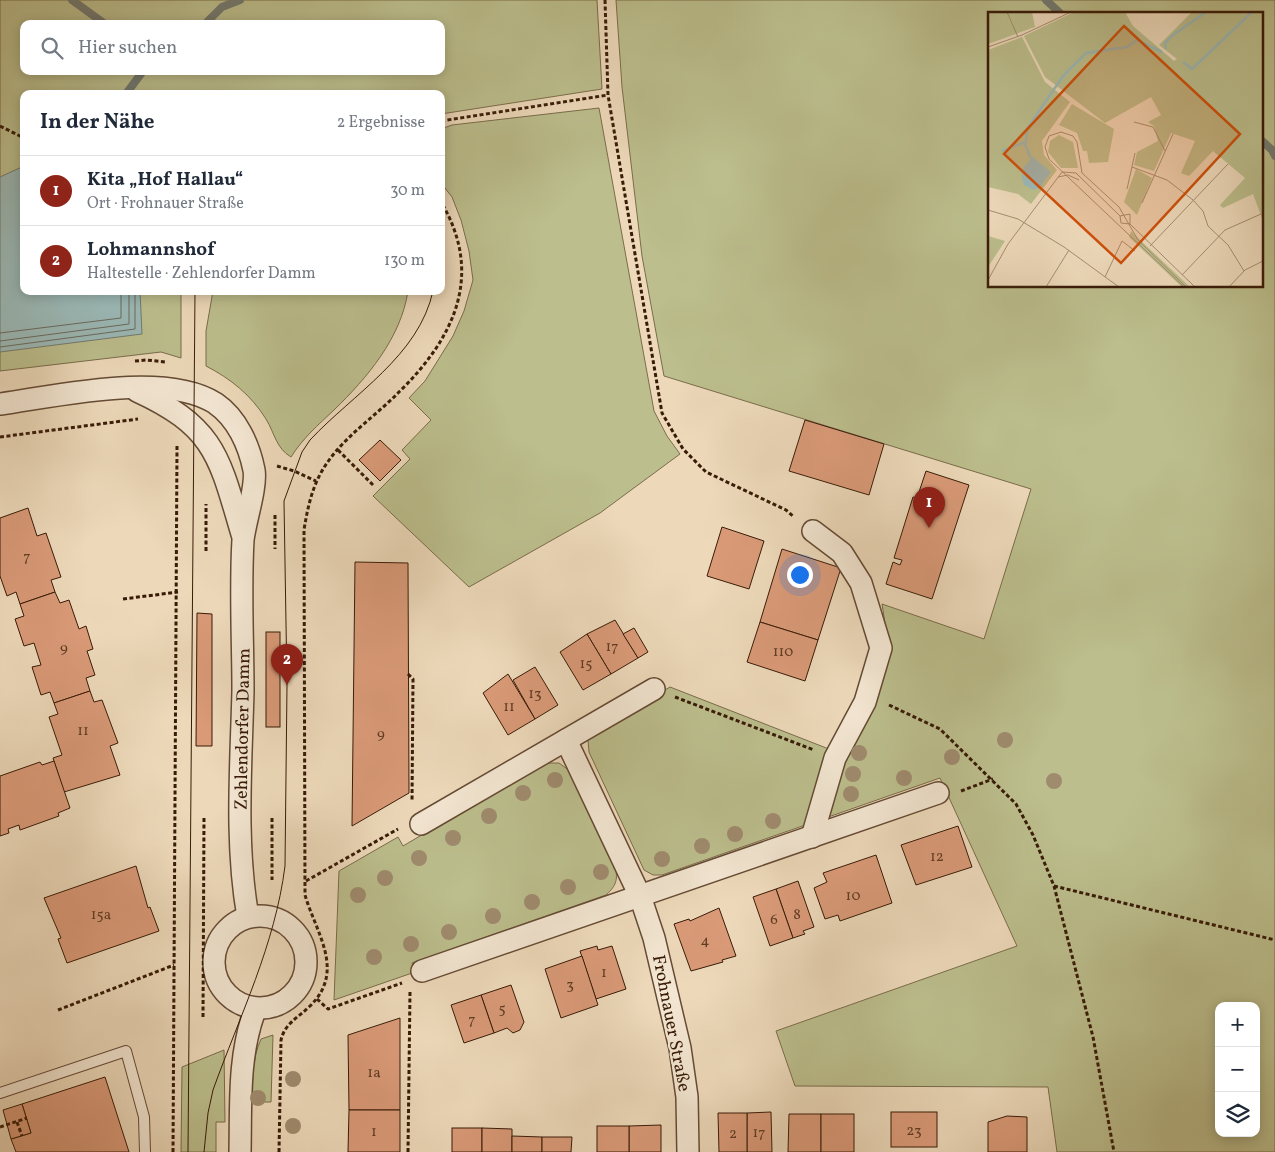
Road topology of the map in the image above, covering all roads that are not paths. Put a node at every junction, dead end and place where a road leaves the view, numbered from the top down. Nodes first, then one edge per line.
1 (130, 388) junction
2 (0, 404) edge
3 (813, 530) road end
4 (243, 540) junction
5 (654, 688) road end
6 (566, 740) junction
7 (938, 793) road end
8 (416, 822) road end
9 (812, 836) junction
10 (640, 896) junction
11 (248, 917) junction
12 (416, 976) road end
13 (255, 1010) junction
14 (0, 1093) edge
15 (144, 1152) edge
16 (240, 1152) edge
17 (688, 1152) edge

1 - 2 street, Zehlendorfer Damm
1 - 4 street, Zehlendorfer Damm
1 - 4 street, Zehlendorfer Damm
3 - 9 street
4 - 11 street, Zehlendorfer Damm
5 - 6 street
6 - 8 street
6 - 10 street, Frohnauer Straße
7 - 9 street
9 - 10 street
10 - 12 street
10 - 17 street, Frohnauer Straße
11 - 13 street
11 - 13 street
13 - 16 street
14 - 15 lane

